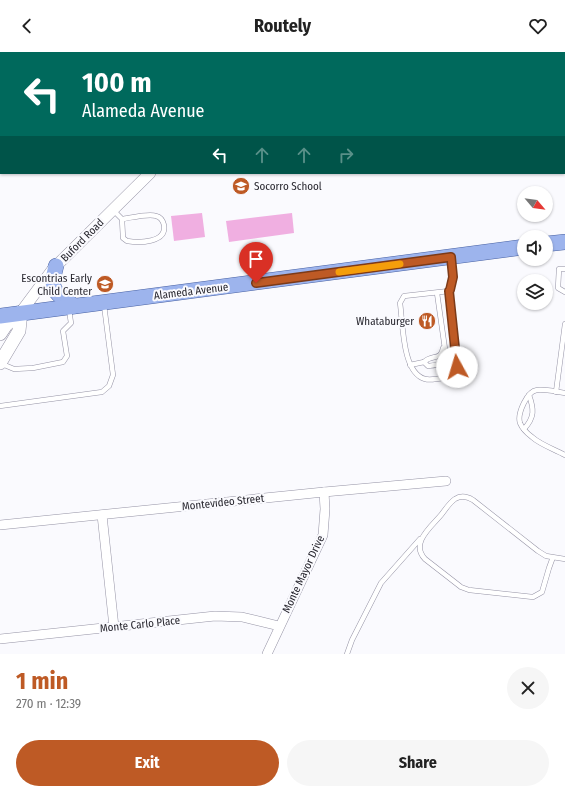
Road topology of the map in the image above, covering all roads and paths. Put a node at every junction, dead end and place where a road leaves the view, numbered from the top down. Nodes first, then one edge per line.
1 (149, 174) edge
2 (113, 210) junction
3 (122, 219) junction
4 (565, 242) edge
5 (553, 243) edge
6 (517, 248) edge
7 (451, 257) junction
8 (56, 266) junction
9 (565, 269) edge
10 (449, 291) junction
11 (565, 292) edge
12 (437, 293) junction
13 (103, 302) junction
14 (71, 306) junction
15 (21, 312) junction
16 (0, 316) edge
17 (565, 324) edge
18 (0, 334) edge
19 (444, 346) junction
20 (424, 362) junction
21 (0, 363) edge
22 (410, 364) junction
23 (556, 392) junction
24 (565, 393) edge
25 (529, 395) junction
26 (0, 406) edge
27 (524, 429) junction
28 (565, 455) edge
29 (446, 481) dead end
30 (324, 492) junction
31 (102, 515) junction
32 (0, 525) edge
33 (421, 538) junction
34 (553, 557) junction
35 (565, 559) edge
36 (279, 626) junction
37 (114, 627) junction
38 (0, 639) edge
39 (267, 654) edge
40 (347, 654) edge

1 - 2 street, Buford Road
2 - 3 lane
2 - 8 street, Buford Road
3 - 3 lane
4 - 5 main road
6 - 7 main road, Alameda Avenue
7 - 10 lane
7 - 13 main road, Alameda Avenue
8 - 14 main road
8 - 15 street, Buford Road
9 - 11 lane
10 - 12 lane
10 - 22 lane
12 - 19 lane
12 - 22 lane
13 - 14 main road, Alameda Avenue
13 - 26 lane
14 - 15 main road, Alameda Avenue
14 - 21 lane
15 - 16 main road, Alameda Avenue
15 - 18 main road
15 - 21 main road
17 - 23 lane
19 - 20 lane
19 - 20 lane
20 - 22 lane
23 - 24 lane
23 - 25 lane
25 - 27 lane
25 - 27 lane
27 - 28 lane
29 - 30 street, Montevideo Street
30 - 31 street, Montevideo Street
30 - 36 street, Monte Mayor Drive
31 - 32 street, Montevideo Street
31 - 37 street
33 - 34 lane
33 - 34 lane
33 - 40 lane
34 - 35 lane
36 - 37 street, Monte Carlo Place
36 - 39 street, Monte Mayor Drive
37 - 38 street, Monte Carlo Place

